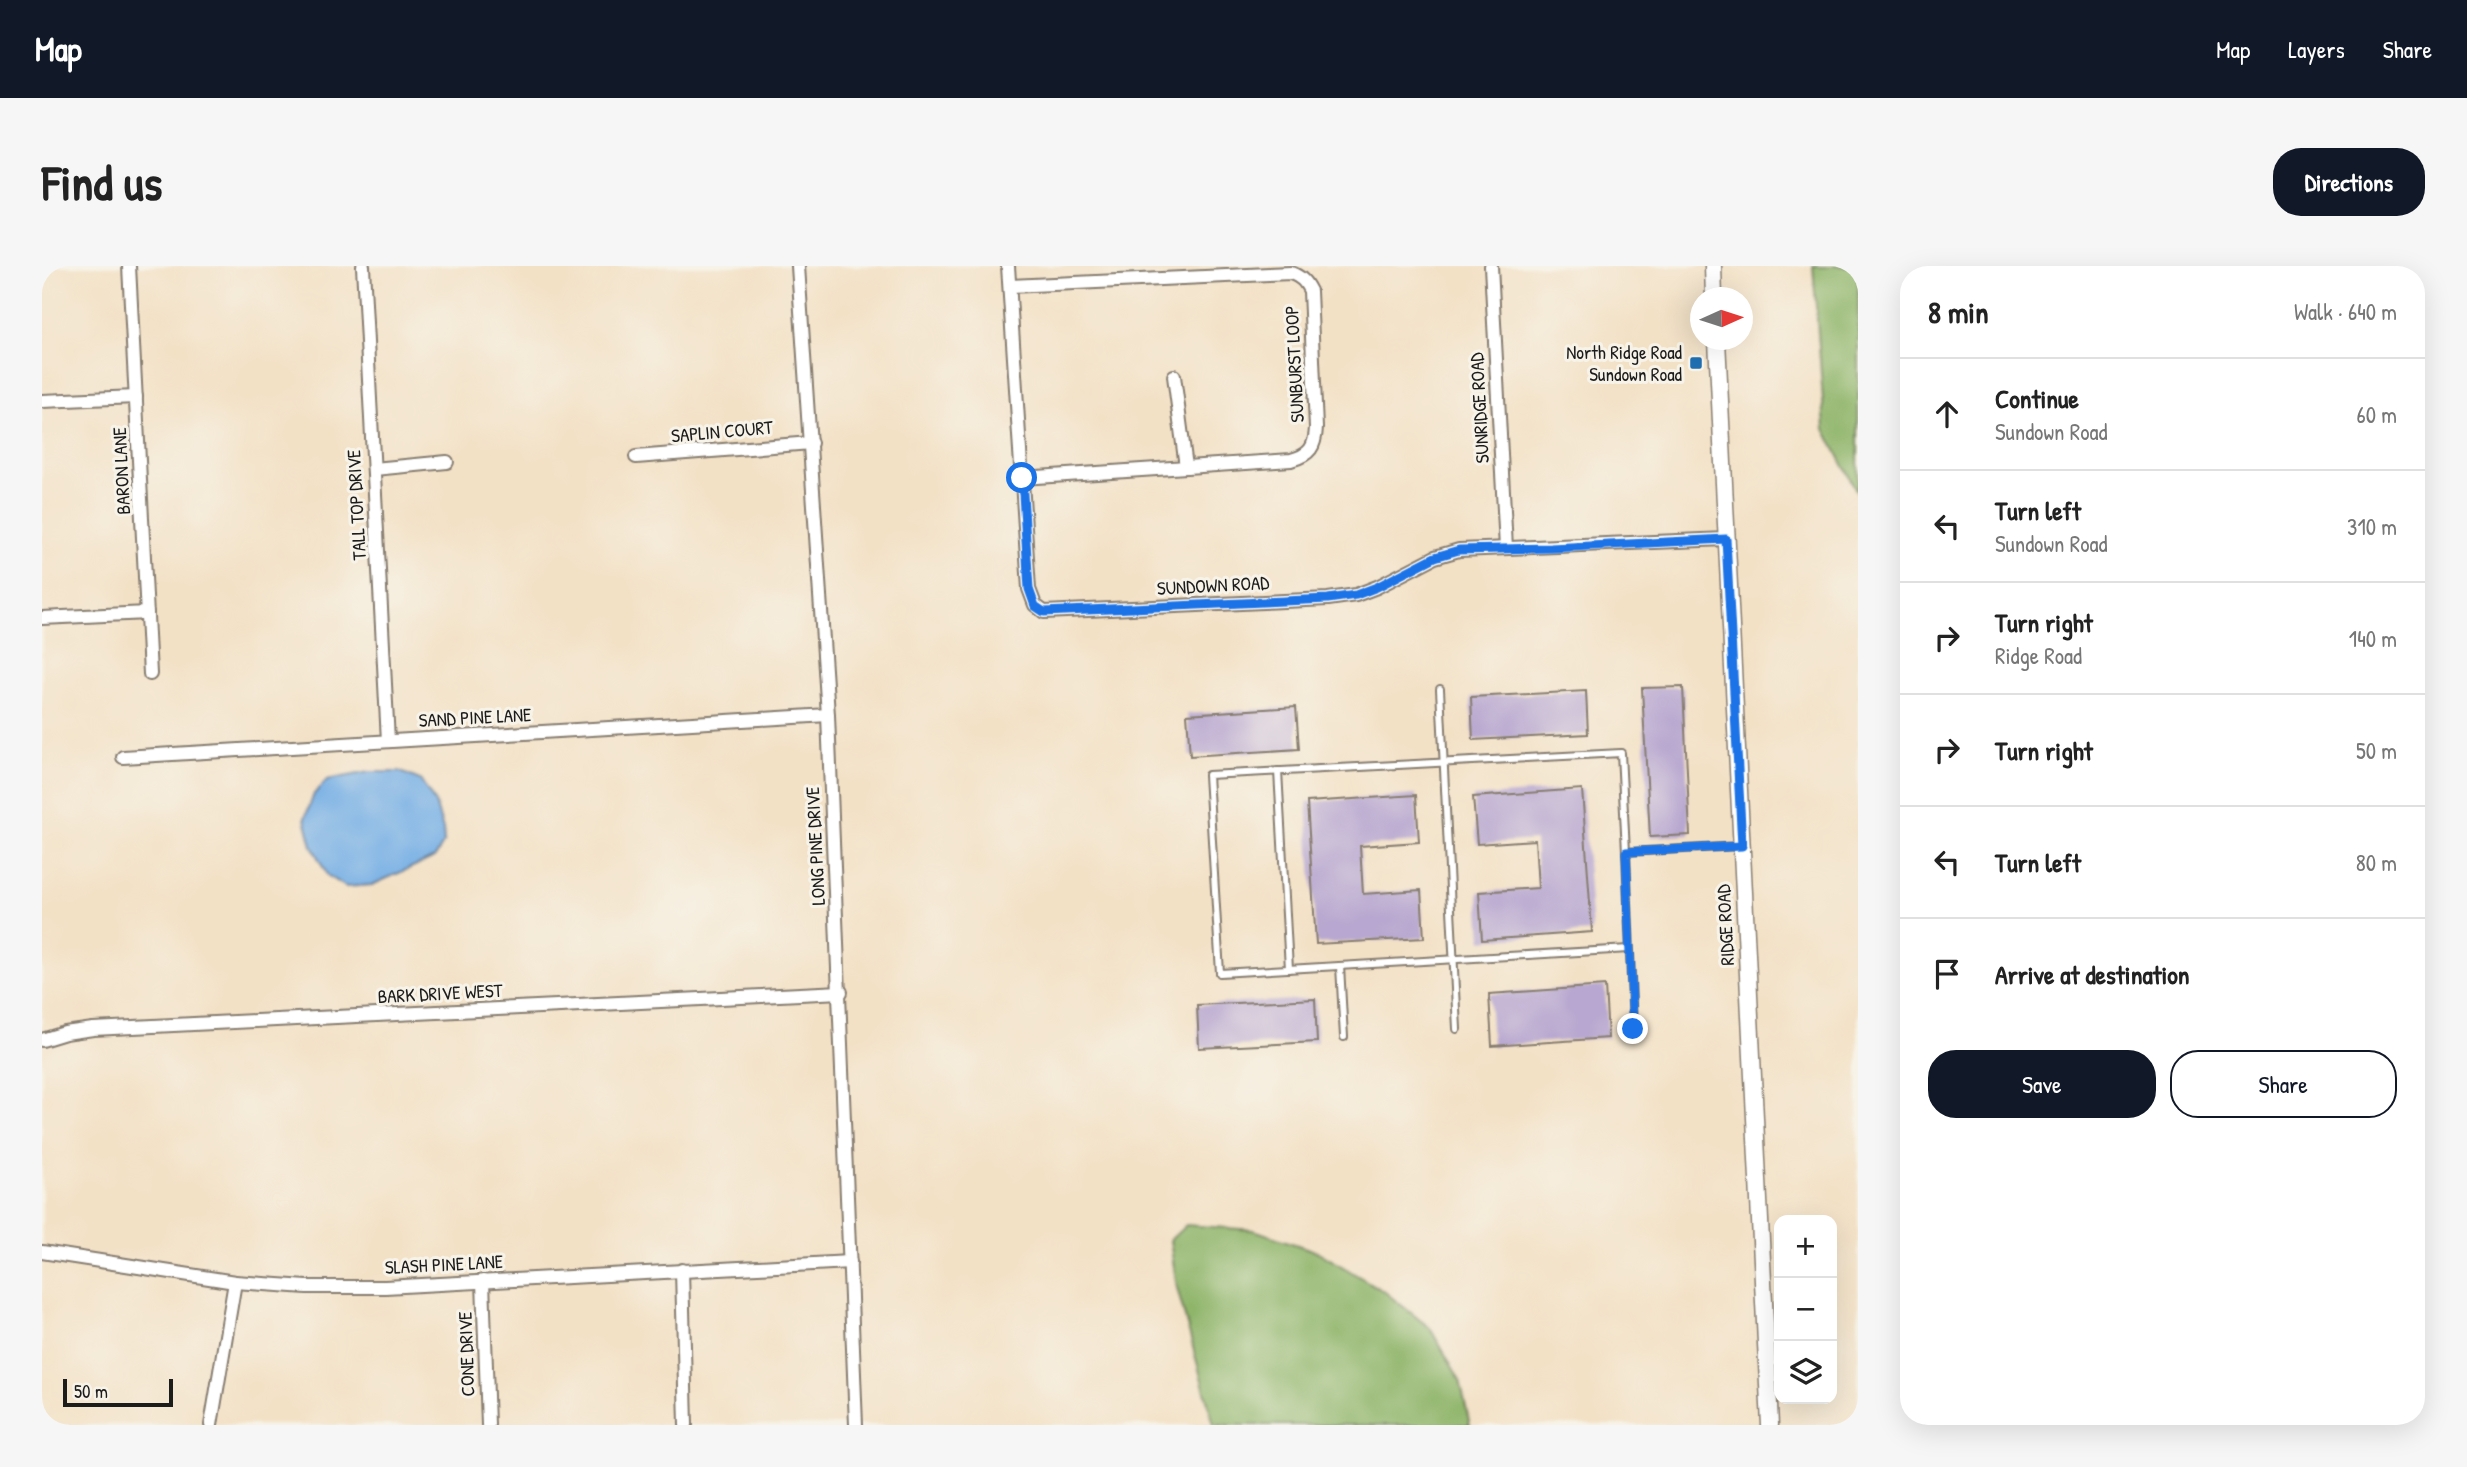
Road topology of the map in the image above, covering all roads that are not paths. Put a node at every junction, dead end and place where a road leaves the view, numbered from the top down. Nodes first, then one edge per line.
1 (130, 266) edge
2 (363, 266) edge
3 (798, 266) edge
4 (1008, 266) edge
5 (1491, 266) edge
6 (1713, 266) edge
7 (1010, 286) junction
8 (1714, 287) edge
9 (1717, 350) edge
10 (1174, 376) dead end
11 (136, 397) junction
12 (42, 401) edge
13 (811, 443) junction
14 (636, 457) dead end
15 (447, 462) dead end
16 (1186, 467) junction
17 (374, 469) junction
18 (1022, 478) junction
19 (1726, 539) junction
20 (1506, 548) junction
21 (147, 613) junction
22 (42, 618) edge
23 (150, 674) dead end
24 (1440, 689) dead end
25 (828, 715) junction
26 (388, 741) junction
27 (123, 757) dead end
28 (1443, 762) junction
29 (1278, 771) junction
30 (1742, 846) junction
31 (1626, 852) junction
32 (1629, 949) junction
33 (1454, 960) junction
34 (1340, 966) junction
35 (1289, 969) junction
36 (841, 992) junction
37 (1457, 1029) dead end
38 (1633, 1029) dead end
39 (1344, 1037) dead end
40 (42, 1040) edge
41 (42, 1252) edge
42 (850, 1262) junction
43 (682, 1270) junction
44 (483, 1281) junction
45 (235, 1282) junction
46 (211, 1425) edge
47 (488, 1425) edge
48 (687, 1425) edge
49 (856, 1425) edge
50 (1770, 1425) edge

1 - 11 street, BARON LANE
2 - 17 street, TALL TOP DRIVE
3 - 13 street, LONG PINE DRIVE
4 - 7 street, SUNDOWN ROAD
5 - 20 street, SUNRIDGE ROAD
6 - 8 street
7 - 16 street, SUNBURST LOOP
7 - 18 street, SUNDOWN ROAD
9 - 19 street, RIDGE ROAD
10 - 16 street
11 - 12 street
11 - 21 street, BARON LANE
13 - 14 street, SAPLIN COURT
13 - 25 street, LONG PINE DRIVE
15 - 17 street
16 - 18 street, SUNBURST LOOP
17 - 26 street, TALL TOP DRIVE
18 - 20 street, SUNDOWN ROAD
19 - 20 street, SUNDOWN ROAD
19 - 30 street, RIDGE ROAD
21 - 22 street
21 - 23 street, BARON LANE
24 - 28 lane
25 - 26 street, SAND PINE LANE
25 - 36 street, LONG PINE DRIVE
26 - 27 street, SAND PINE LANE
28 - 29 lane
28 - 31 lane
28 - 33 lane
29 - 35 lane
29 - 35 lane
30 - 31 lane
30 - 50 street, RIDGE ROAD
31 - 32 lane
32 - 33 lane
32 - 38 lane
33 - 34 lane
33 - 37 lane
34 - 35 lane
34 - 39 lane
36 - 40 street, BARK DRIVE WEST
36 - 42 street, LONG PINE DRIVE
41 - 45 street, SLASH PINE LANE
42 - 43 street, SLASH PINE LANE
42 - 49 street, LONG PINE DRIVE
43 - 44 street, SLASH PINE LANE
43 - 48 street
44 - 45 street, SLASH PINE LANE
44 - 47 street, CONE DRIVE
45 - 46 street

